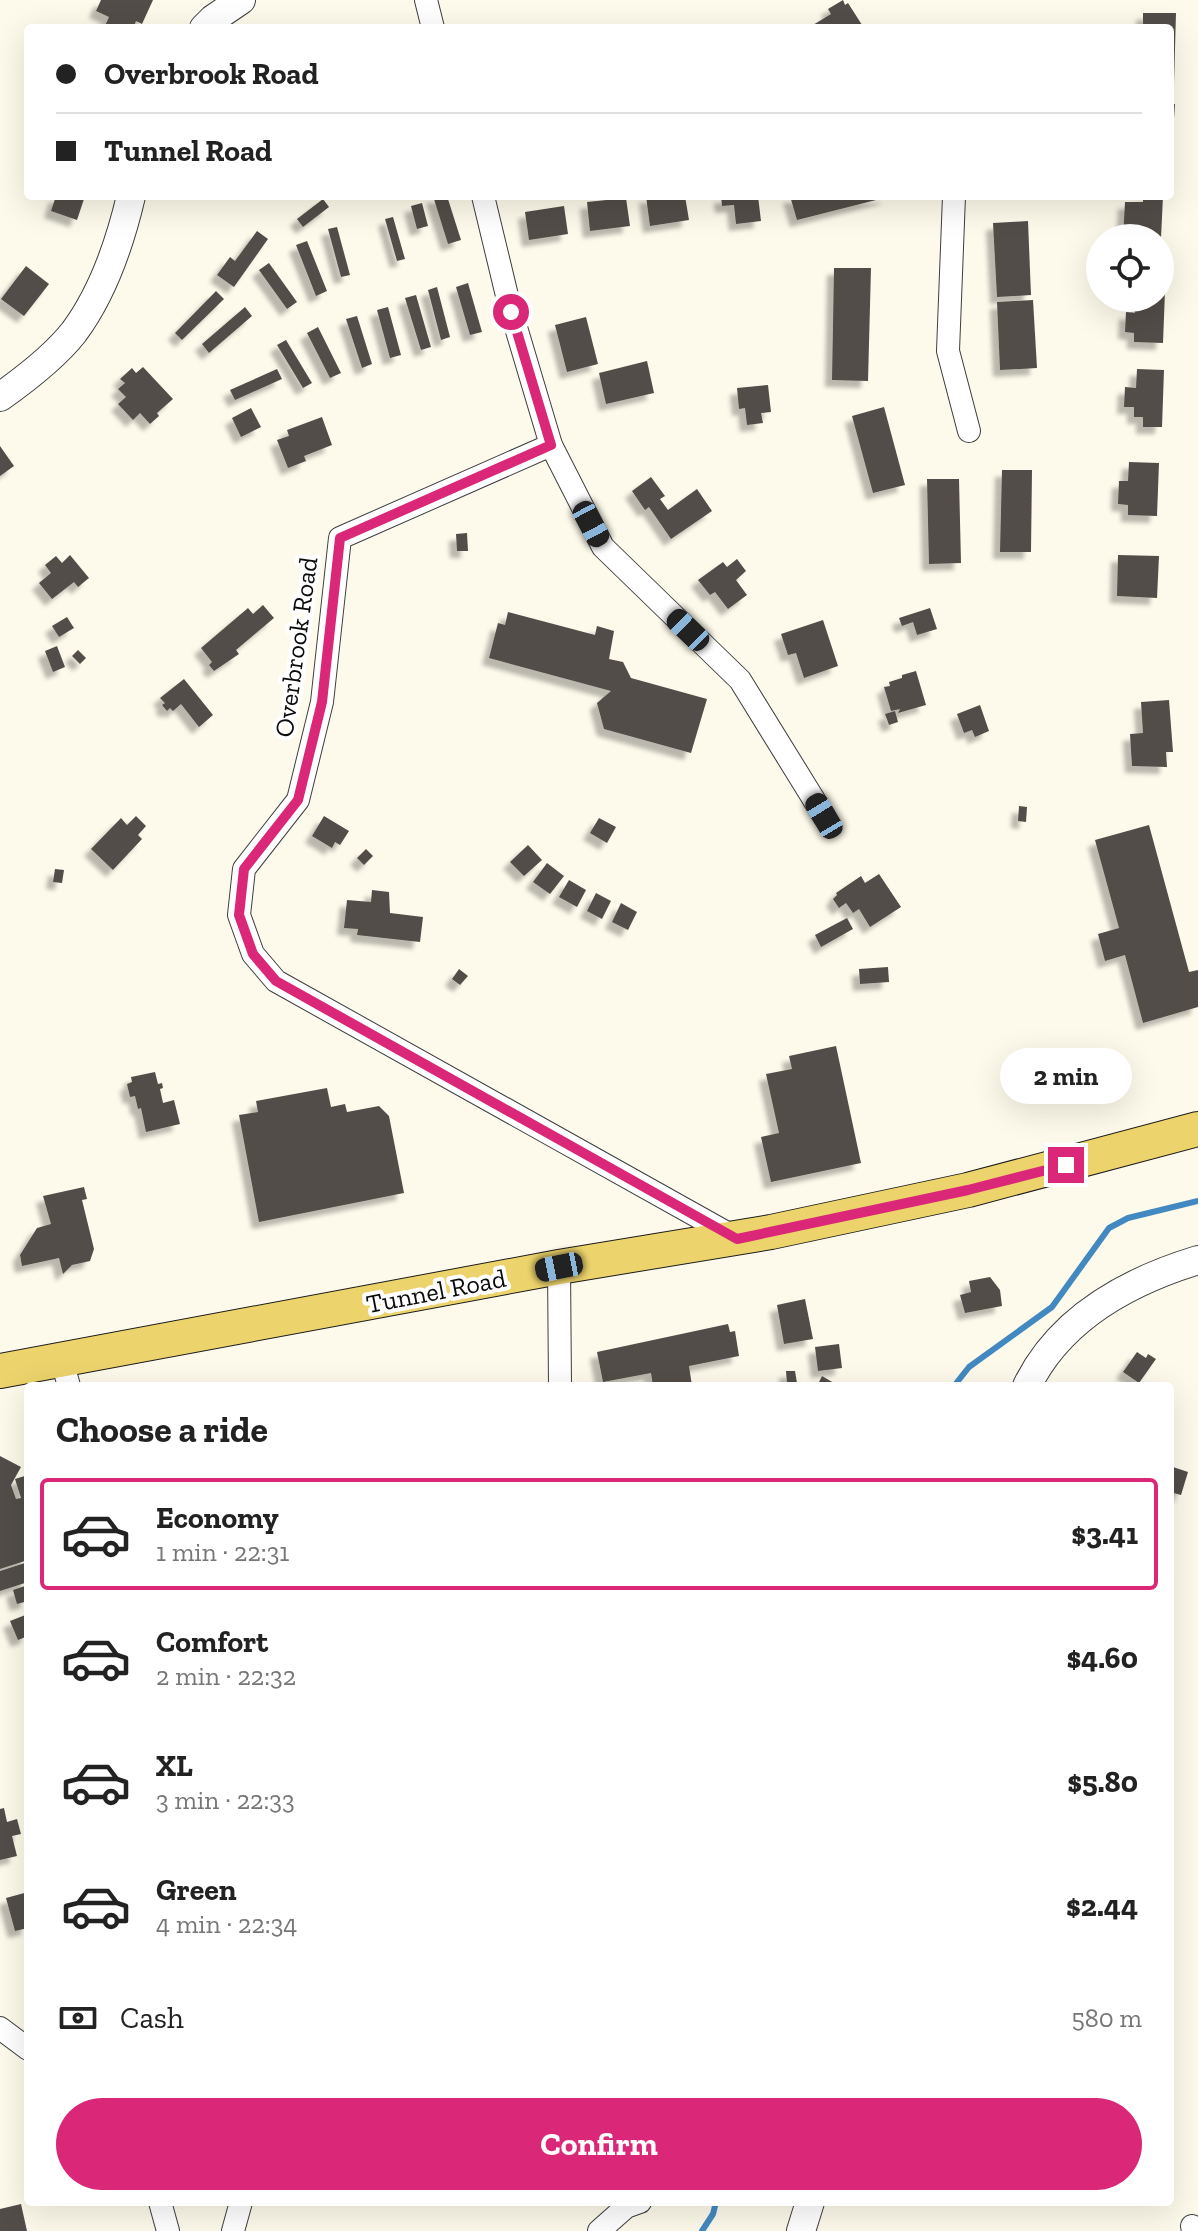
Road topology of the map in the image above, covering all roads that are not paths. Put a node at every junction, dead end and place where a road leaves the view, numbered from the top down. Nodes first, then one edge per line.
1 (241, 0) edge
2 (426, 0) edge
3 (208, 24) edge
4 (432, 24) edge
5 (130, 200) edge
6 (484, 200) edge
7 (954, 200) edge
8 (0, 397) edge
9 (969, 431) dead end
10 (551, 445) junction
11 (824, 816) dead end
12 (1198, 1129) edge
13 (737, 1239) junction
14 (1198, 1260) edge
15 (559, 1267) junction
16 (0, 1371) edge
17 (65, 1373) edge
18 (560, 1382) edge
19 (1030, 1382) edge
20 (0, 2028) edge
21 (24, 2046) edge
22 (161, 2206) edge
23 (240, 2206) edge
24 (629, 2206) edge
25 (809, 2206) edge
26 (168, 2231) edge
27 (233, 2231) edge
28 (599, 2231) edge
29 (801, 2231) edge

1 - 3 street
2 - 4 street
5 - 8 street
6 - 10 street
7 - 9 street
10 - 11 street
10 - 13 street, Overbrook Road
12 - 13 main road, Tunnel Road
13 - 15 main road, Tunnel Road
14 - 19 street
15 - 17 main road, Tunnel Road
15 - 18 street
16 - 17 main road, Tunnel Road
20 - 21 street
22 - 26 street
23 - 27 street
24 - 28 street
25 - 29 street

